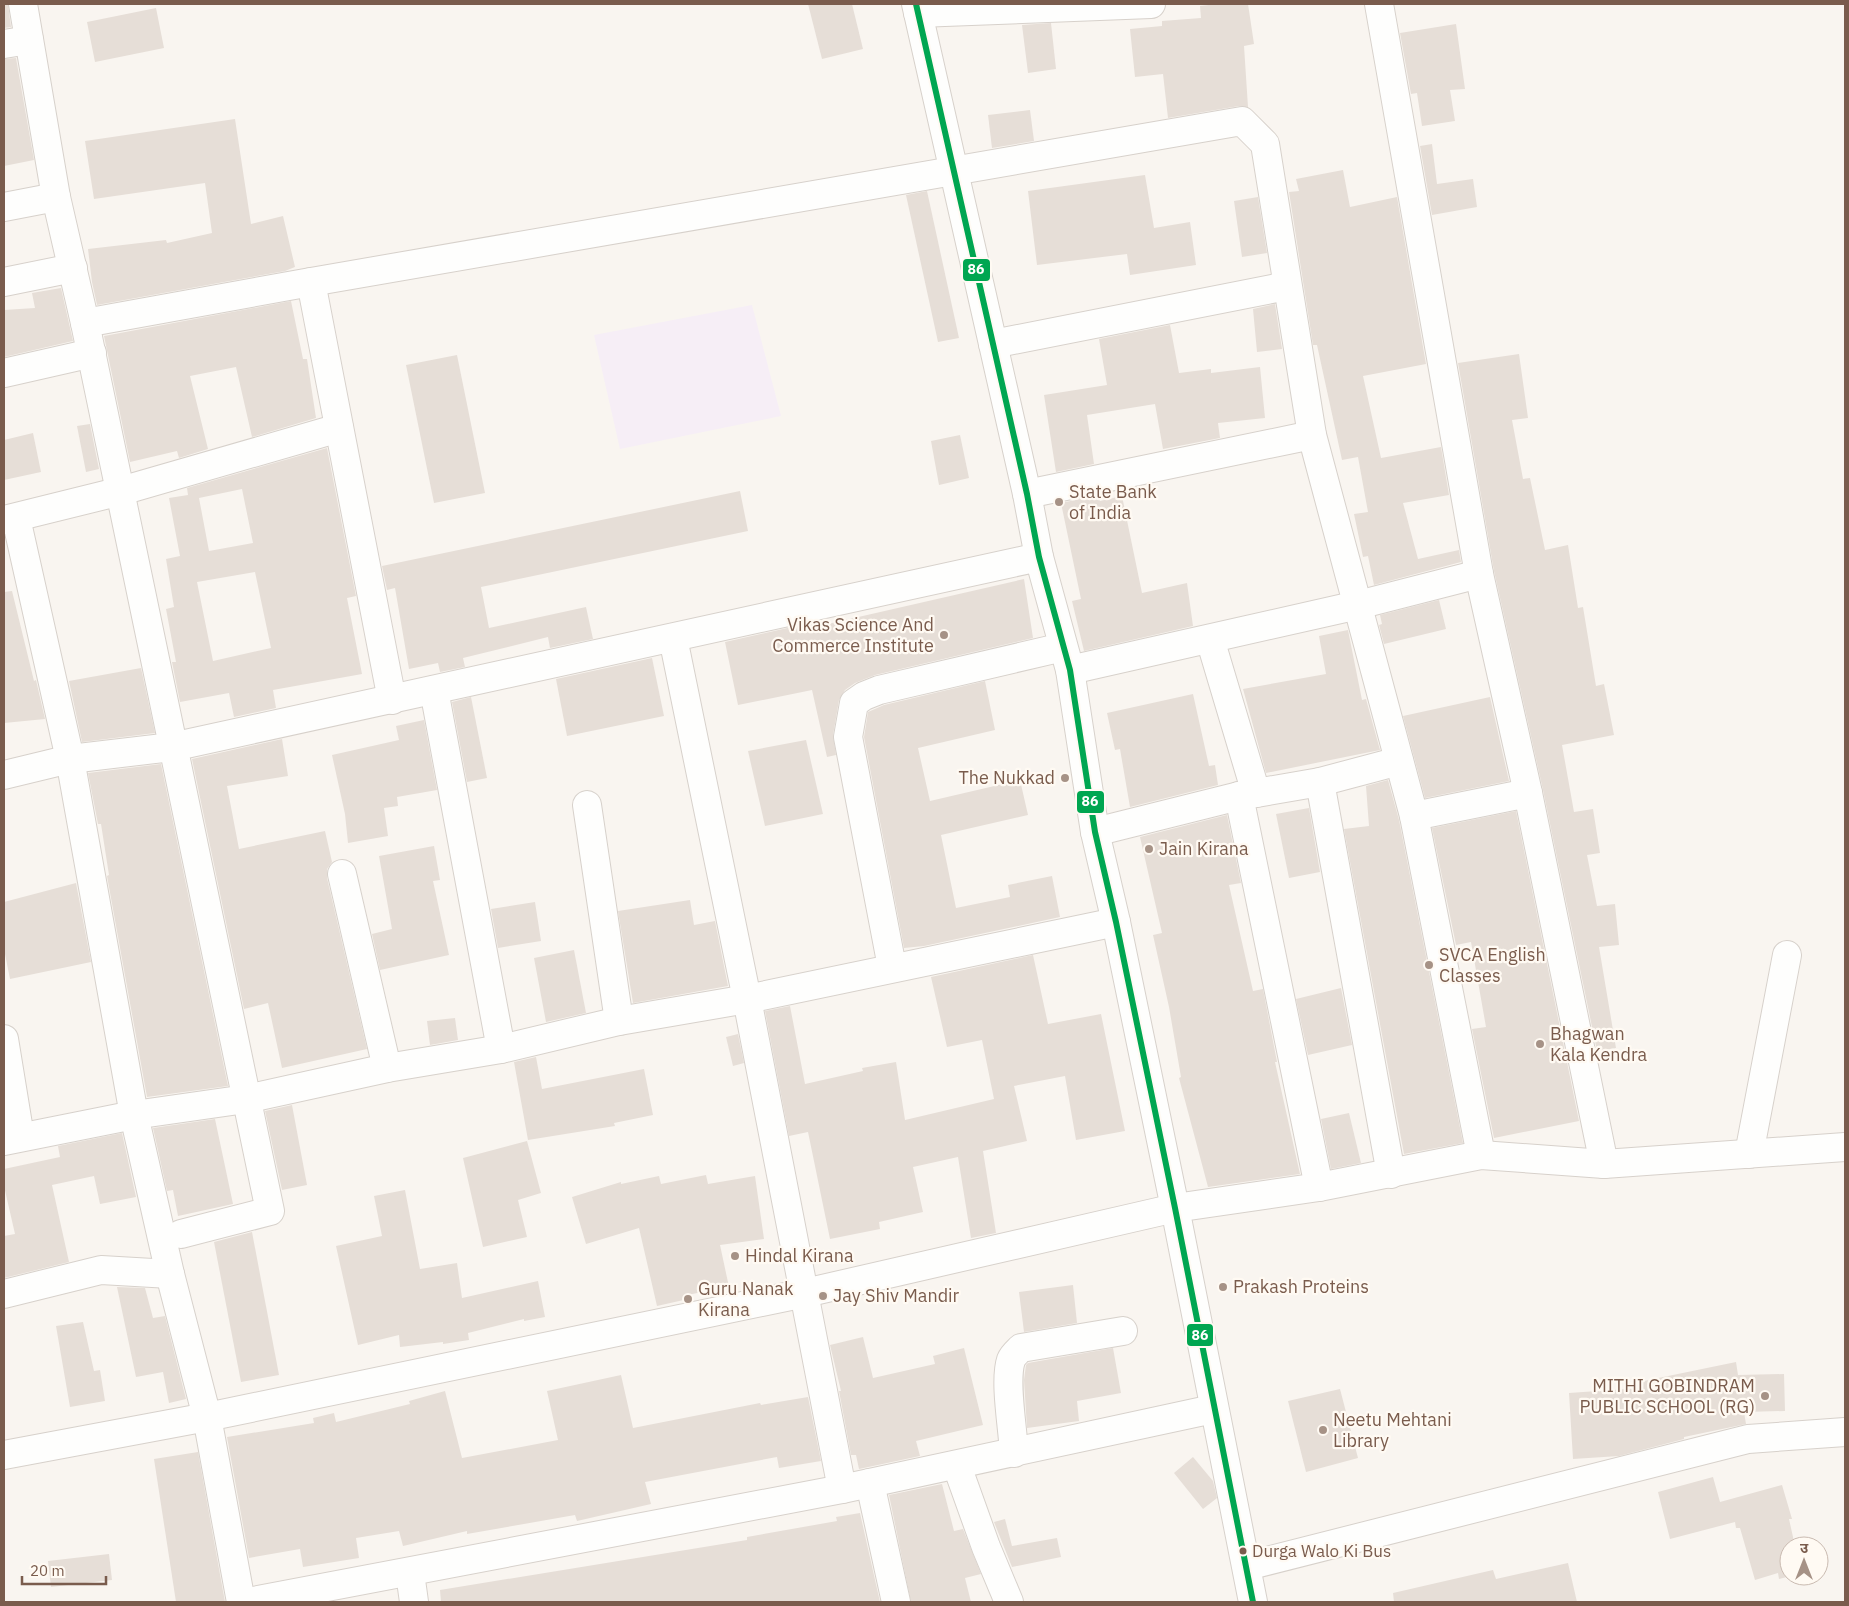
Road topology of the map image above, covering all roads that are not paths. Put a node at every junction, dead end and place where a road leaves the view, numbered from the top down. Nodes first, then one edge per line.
1 (23, 4) edge
2 (1151, 4) edge
3 (1378, 4) edge
4 (917, 8) edge
5 (16, 42) edge
6 (954, 169) junction
7 (56, 197) junction
8 (4, 207) edge
9 (73, 268) junction
10 (4, 282) edge
11 (311, 282) junction
12 (1287, 286) junction
13 (85, 322) junction
14 (993, 344) junction
15 (92, 353) junction
16 (4, 373) edge
17 (339, 428) junction
18 (1312, 435) junction
19 (121, 491) junction
20 (1027, 494) junction
21 (10, 519) edge
22 (1039, 557) junction
23 (1479, 574) junction
24 (1358, 605) junction
25 (673, 638) junction
26 (1210, 639) junction
27 (1067, 659) junction
28 (434, 690) junction
29 (392, 700) junction
30 (172, 747) junction
31 (70, 759) junction
32 (1399, 761) junction
33 (4, 775) edge
34 (1320, 782) junction
35 (1528, 793) junction
36 (1248, 795) junction
37 (588, 805) dead end
38 (1414, 816) junction
39 (1096, 832) junction
40 (342, 874) dead end
41 (1116, 922) junction
42 (1787, 955) dead end
43 (892, 967) junction
44 (747, 999) junction
45 (619, 1021) junction
46 (4, 1039) edge
47 (501, 1049) junction
48 (387, 1068) junction
49 (246, 1099) junction
50 (134, 1116) junction
51 (12, 1139) edge
52 (1845, 1148) edge
53 (1749, 1154) junction
54 (1481, 1155) junction
55 (1604, 1164) junction
56 (1391, 1174) junction
57 (1319, 1187) junction
58 (1175, 1208) junction
59 (181, 1234) dead end
60 (170, 1274) junction
61 (805, 1293) junction
62 (4, 1294) edge
63 (1123, 1331) dead end
64 (1214, 1409) junction
65 (207, 1417) junction
66 (1845, 1432) edge
67 (1014, 1453) junction
68 (4, 1455) edge
69 (957, 1466) junction
70 (870, 1483) junction
71 (842, 1489) junction
72 (1247, 1566) junction
73 (410, 1573) junction
74 (241, 1602) edge
75 (248, 1602) edge
76 (414, 1602) edge
77 (896, 1602) edge
78 (1009, 1602) edge
79 (1253, 1602) edge

1 - 5 street
2 - 4 street
3 - 23 street
4 - 6 street
5 - 7 street
6 - 11 street
6 - 12 street
6 - 14 street
7 - 8 street
7 - 9 street
9 - 10 street
9 - 13 street
11 - 13 street
11 - 17 street
12 - 14 street
12 - 18 street
13 - 15 street
14 - 20 street
15 - 16 street
15 - 19 street
17 - 19 street
17 - 29 street
18 - 20 street
18 - 24 street
19 - 21 street
19 - 30 street
20 - 22 street
21 - 31 street
22 - 25 street
22 - 27 street
23 - 24 street
23 - 35 street
24 - 26 street
24 - 32 street
25 - 28 street
25 - 44 street
26 - 27 street
26 - 36 street
27 - 39 street
27 - 43 street
28 - 29 street
28 - 47 street
29 - 30 street
30 - 31 street
30 - 49 street
31 - 33 street
31 - 50 street
32 - 34 street
32 - 38 street
34 - 36 street
34 - 56 street
35 - 38 street
35 - 55 street
36 - 39 street
36 - 57 street
37 - 45 street
38 - 54 street
39 - 41 street
40 - 48 street
41 - 43 street
41 - 58 street
42 - 53 street
43 - 44 street
44 - 45 street
44 - 61 street
45 - 47 street
46 - 51 street
47 - 48 street
48 - 49 street
49 - 50 street
49 - 59 street
50 - 51 street
50 - 60 street
52 - 53 street
53 - 55 street
54 - 55 street
54 - 56 street
56 - 57 street
57 - 58 street
58 - 61 street
58 - 64 street
60 - 62 street
60 - 65 street
61 - 65 street
61 - 71 street
63 - 67 street
64 - 67 street
64 - 72 street
65 - 68 street
65 - 74 street
66 - 72 street
67 - 69 street
69 - 70 street
69 - 78 street
70 - 71 street
70 - 77 street
71 - 73 street
72 - 79 street
73 - 75 street
73 - 76 street

